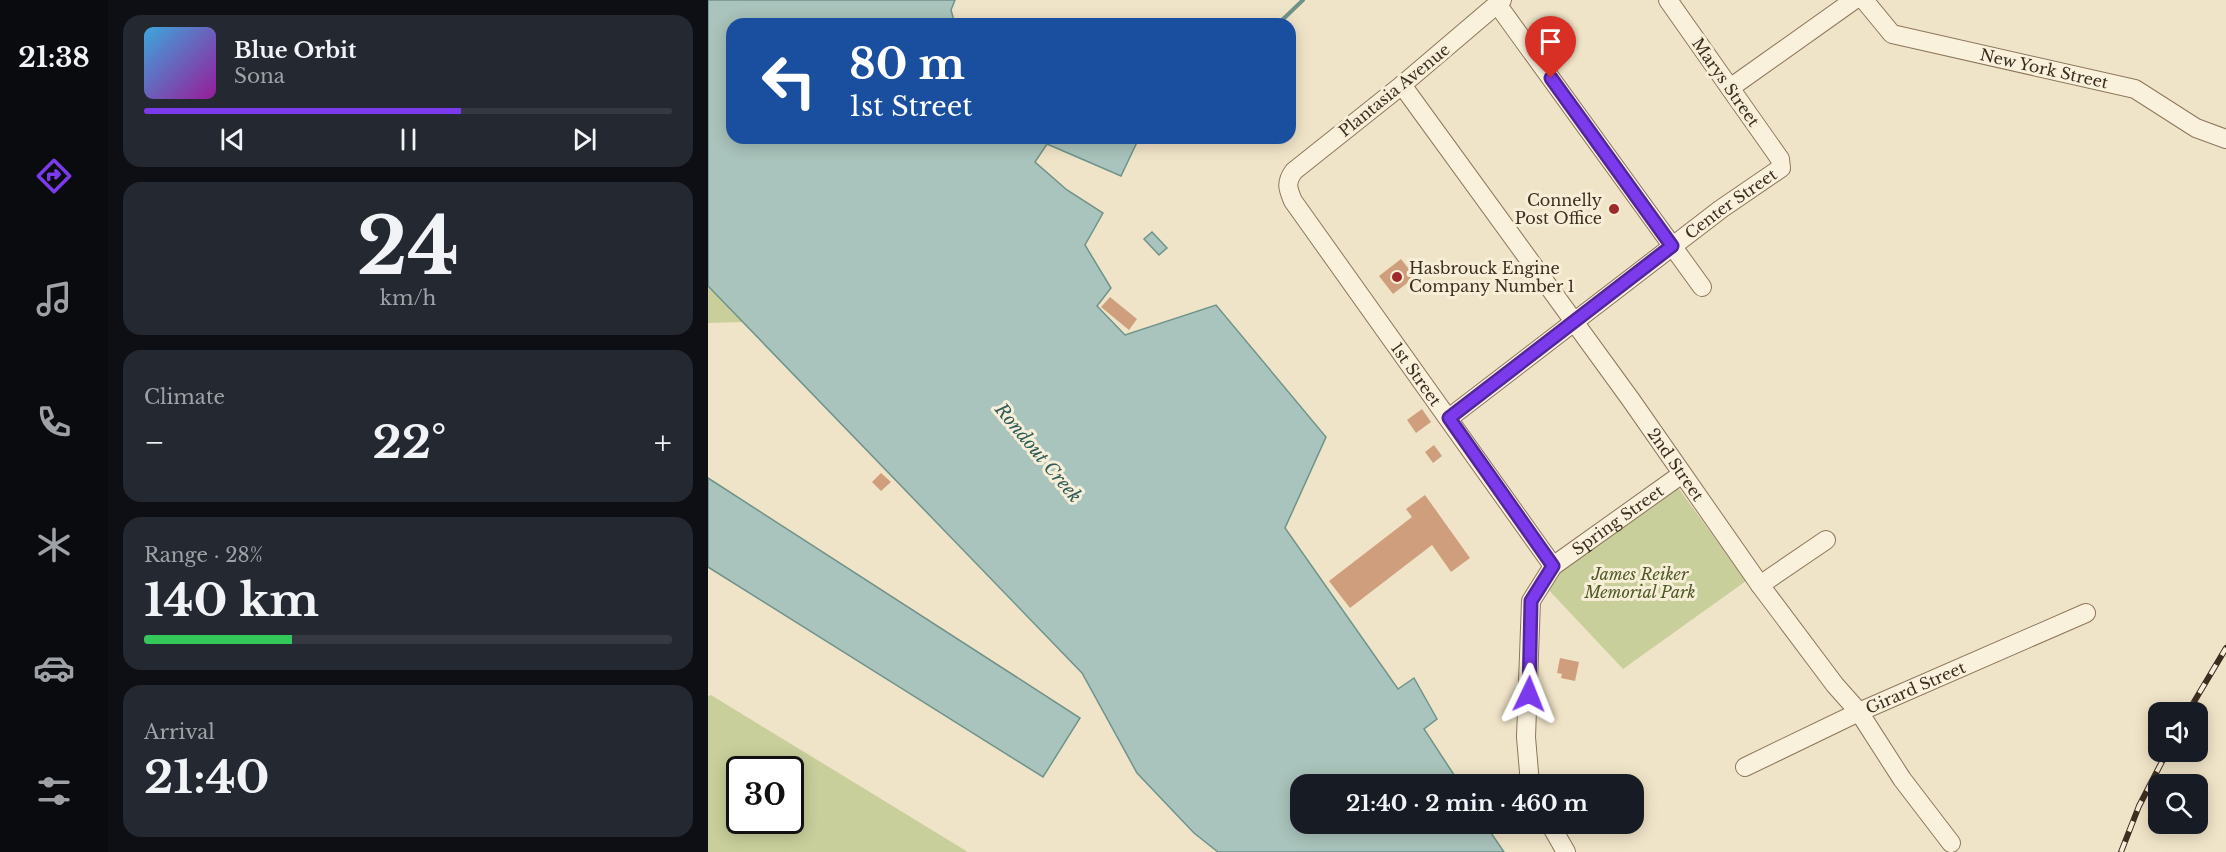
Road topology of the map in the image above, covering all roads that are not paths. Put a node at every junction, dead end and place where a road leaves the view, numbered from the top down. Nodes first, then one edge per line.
1 (1668, 0) edge
2 (1854, 0) edge
3 (1864, 0) edge
4 (1499, 2) edge
5 (1402, 85) junction
6 (1730, 88) junction
7 (2226, 139) edge
8 (1782, 165) joint
9 (1288, 179) joint
10 (1672, 246) junction
11 (1702, 287) dead end
12 (1573, 322) junction
13 (1449, 418) junction
14 (1682, 474) junction
15 (1826, 540) dead end
16 (1553, 566) junction
17 (1760, 585) junction
18 (2086, 613) dead end
19 (1859, 712) junction
20 (1745, 767) dead end
21 (1529, 774) edge
22 (1556, 834) edge
23 (1951, 843) dead end
24 (1566, 852) edge

1 - 6 street, Marys Street
2 - 6 street
3 - 7 street, New York Street
4 - 5 street, Plantasia Avenue
4 - 10 street
5 - 9 street, Plantasia Avenue
5 - 12 street, 2nd Street
6 - 8 street, Marys Street
8 - 10 street, Center Street
9 - 13 street, 1st Street
10 - 11 street
10 - 12 street, Center Street
12 - 13 street, Center Street
12 - 14 street, 2nd Street
13 - 16 street, 1st Street
14 - 16 street, Spring Street
14 - 17 street, 2nd Street
15 - 17 street
16 - 21 street
17 - 19 street, 2nd Street
18 - 19 street, Girard Street
19 - 20 street, Girard Street
19 - 23 street, 2nd Street
22 - 24 street

